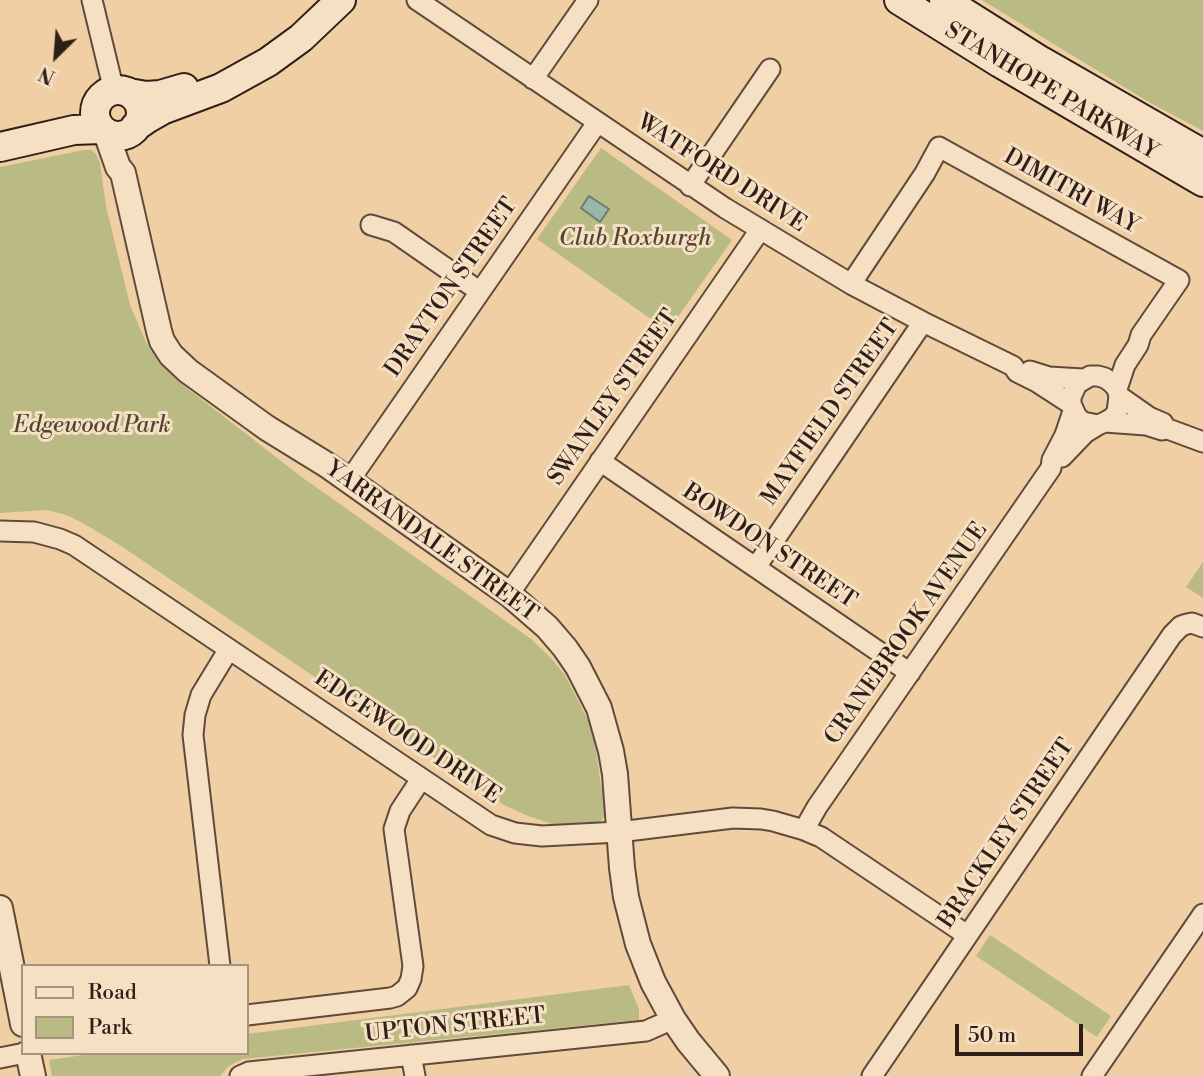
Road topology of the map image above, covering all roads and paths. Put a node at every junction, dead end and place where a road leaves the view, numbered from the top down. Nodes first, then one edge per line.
1 (92, 0) edge
2 (323, 0) edge
3 (341, 0) edge
4 (417, 0) edge
5 (588, 0) edge
6 (899, 0) edge
7 (944, 0) edge
8 (770, 69) dead end
9 (533, 79) junction
10 (116, 115) junction
11 (597, 123) junction
12 (0, 132) edge
13 (0, 147) edge
14 (1203, 154) edge
15 (1203, 182) edge
16 (690, 186) junction
17 (371, 225) dead end
18 (760, 230) junction
19 (851, 284) junction
20 (479, 291) junction
21 (923, 322) junction
22 (1140, 335) junction
23 (1013, 366) junction
24 (1086, 378) junction
25 (1118, 393) junction
26 (1072, 408) junction
27 (1102, 424) junction
28 (1168, 429) junction
29 (1203, 443) edge
30 (600, 461) junction
31 (1051, 468) junction
32 (349, 481) junction
33 (0, 531) edge
34 (755, 567) junction
35 (509, 594) junction
36 (1195, 626) edge
37 (229, 649) junction
38 (910, 673) junction
39 (421, 779) junction
40 (804, 830) junction
41 (619, 832) junction
42 (0, 908) edge
43 (1203, 914) edge
44 (967, 935) junction
45 (220, 964) edge
46 (21, 1014) edge
47 (248, 1015) edge
48 (673, 1019) junction
49 (21, 1054) edge
50 (28, 1055) edge
51 (411, 1055) junction
52 (0, 1058) edge
53 (33, 1076) edge
54 (240, 1076) edge
55 (415, 1076) edge
56 (717, 1076) edge
57 (872, 1076) edge
58 (1091, 1076) edge

1 - 10 street, YARRANDALE STREET
2 - 10 main road
3 - 10 main road
4 - 9 street, WATFORD DRIVE
5 - 9 street
6 - 15 main road, STANHOPE PARKWAY
7 - 14 main road, STANHOPE PARKWAY
8 - 16 street
9 - 11 street, WATFORD DRIVE
10 - 12 main road
10 - 13 main road
10 - 32 street, YARRANDALE STREET
11 - 16 street, WATFORD DRIVE
11 - 20 street, DRAYTON STREET
16 - 18 street, WATFORD DRIVE
17 - 20 street
18 - 19 street, WATFORD DRIVE
18 - 30 street, SWANLEY STREET
19 - 21 street, WATFORD DRIVE
19 - 22 street, DIMITRI WAY
20 - 32 street, DRAYTON STREET
21 - 23 street, WATFORD DRIVE
21 - 34 street, MAYFIELD STREET
22 - 24 street
22 - 25 street
23 - 24 street, WATFORD DRIVE
23 - 26 street, WATFORD DRIVE
24 - 25 street
24 - 26 street
25 - 27 street
25 - 28 street
26 - 27 street
26 - 31 street, CRANEBROOK AVENUE
27 - 28 street
27 - 31 street, CRANEBROOK AVENUE
28 - 29 street
30 - 34 street, BOWDON STREET
30 - 35 street, SWANLEY STREET
31 - 38 street, CRANEBROOK AVENUE
32 - 35 street, YARRANDALE STREET
33 - 37 street, EDGEWOOD DRIVE
34 - 38 street, BOWDON STREET
35 - 41 street, YARRANDALE STREET
36 - 44 street, BRACKLEY STREET
37 - 39 street, EDGEWOOD DRIVE
37 - 45 street
38 - 40 street, CRANEBROOK AVENUE
39 - 41 street, EDGEWOOD DRIVE
39 - 47 street
40 - 41 street, EDGEWOOD DRIVE
40 - 44 street, EDGEWOOD DRIVE
41 - 48 street, YARRANDALE STREET
42 - 46 street
43 - 58 street
44 - 57 street, BRACKLEY STREET
48 - 51 street, UPTON STREET
48 - 56 street, YARRANDALE STREET
49 - 52 street
50 - 53 street
51 - 54 street, UPTON STREET
51 - 55 street

